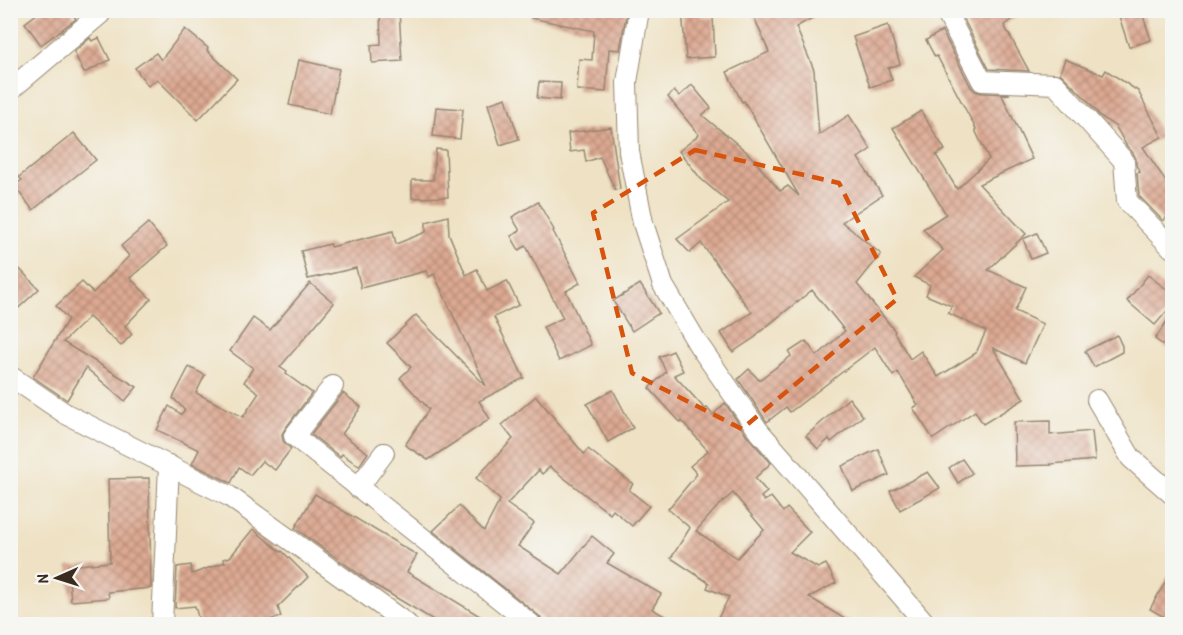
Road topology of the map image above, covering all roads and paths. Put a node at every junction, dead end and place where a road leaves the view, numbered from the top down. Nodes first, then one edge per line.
1 (639, 10) edge
2 (945, 10) edge
3 (100, 14) dead end
4 (10, 90) edge
5 (1173, 248) edge
6 (10, 376) edge
7 (333, 386) dead end
8 (1097, 400) dead end
9 (384, 453) dead end
10 (169, 465) junction
11 (358, 488) junction
12 (1173, 494) edge
13 (162, 624) edge
14 (407, 624) edge
15 (531, 624) edge
16 (926, 624) edge

1 - 16 street
2 - 5 street
3 - 4 street
6 - 10 street
7 - 11 street
8 - 12 street
9 - 11 street
10 - 13 street
10 - 14 street
11 - 15 street

